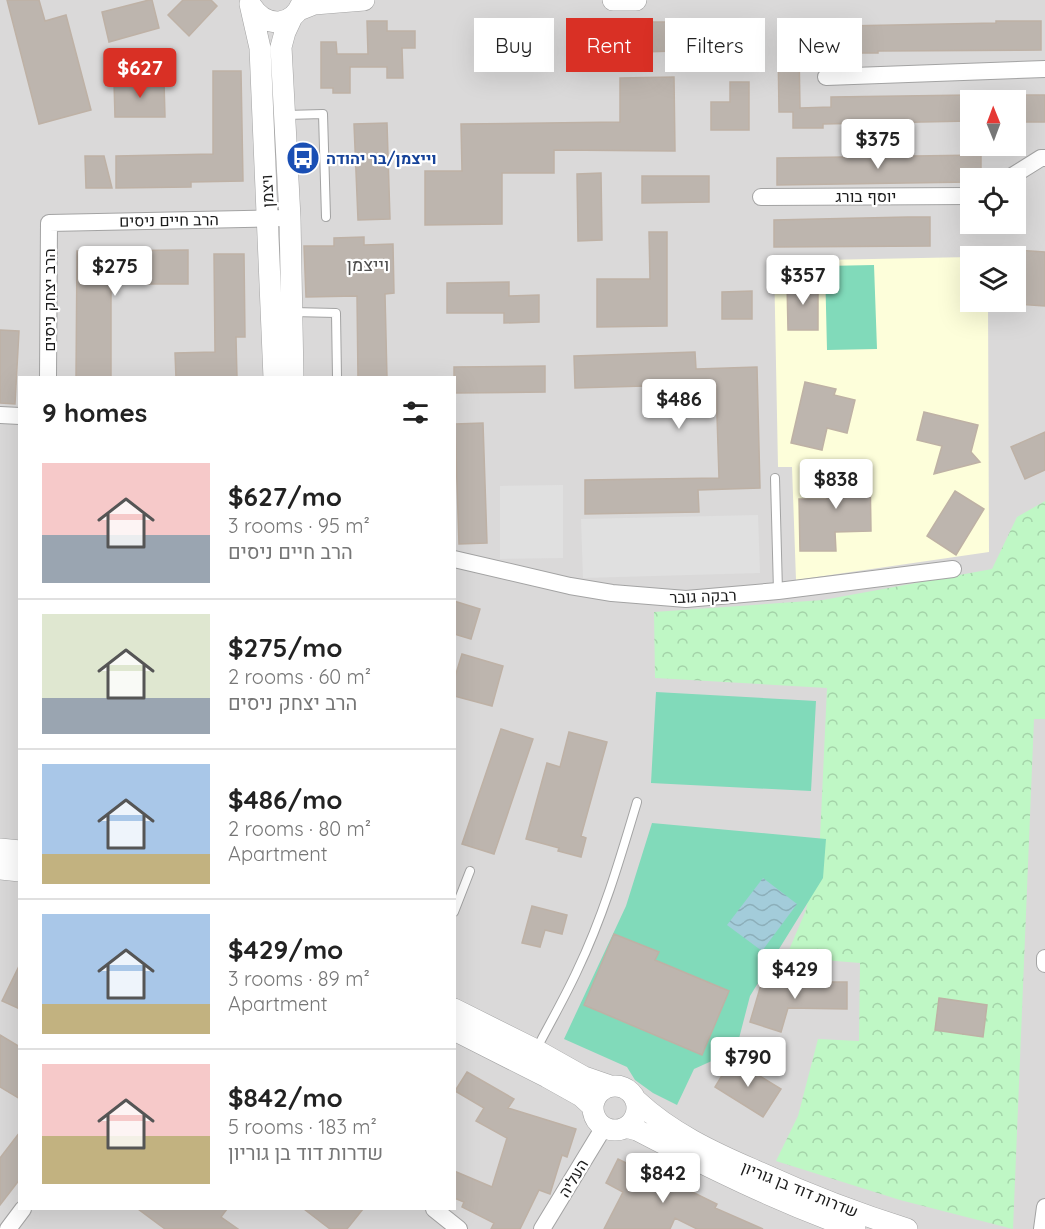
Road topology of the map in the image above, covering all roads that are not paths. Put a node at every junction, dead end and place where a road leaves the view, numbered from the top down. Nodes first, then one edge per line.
1 (364, 0) edge
2 (613, 0) edge
3 (636, 0) edge
4 (250, 2) edge
5 (298, 9) edge
6 (1045, 69) edge
7 (826, 77) dead end
8 (285, 115) junction
9 (1045, 158) edge
10 (1025, 168) edge
11 (960, 196) edge
12 (762, 197) dead end
13 (326, 217) dead end
14 (268, 218) junction
15 (290, 218) junction
16 (49, 223) joint
17 (292, 312) junction
18 (48, 376) edge
19 (274, 376) edge
20 (293, 376) edge
21 (337, 376) edge
22 (0, 415) edge
23 (18, 416) edge
24 (775, 478) dead end
25 (456, 559) edge
26 (954, 569) dead end
27 (778, 591) junction
28 (637, 802) dead end
29 (0, 849) edge
30 (18, 850) edge
31 (0, 869) edge
32 (18, 871) edge
33 (470, 871) dead end
34 (456, 907) edge
35 (1045, 958) edge
36 (1045, 964) edge
37 (456, 1010) edge
38 (456, 1031) edge
39 (536, 1050) junction
40 (610, 1086) junction
41 (637, 1101) junction
42 (593, 1107) junction
43 (604, 1127) junction
44 (626, 1127) junction
45 (1045, 1207) edge
46 (22, 1210) edge
47 (435, 1210) edge
48 (8, 1229) edge
49 (459, 1229) edge
50 (542, 1229) edge
51 (855, 1229) edge
52 (907, 1229) edge
53 (1042, 1229) edge

1 - 5 street
2 - 3 street
4 - 5 street
4 - 14 street, ויצמן
5 - 8 street, ויצמן
6 - 7 street
8 - 13 lane
8 - 15 street, ויצמן
9 - 10 street
11 - 12 street, יוסף בורג
14 - 15 street, הרב חיים ניסים
14 - 16 street, הרב חיים ניסים
14 - 19 street, ויצמן
15 - 17 street, ויצמן
16 - 18 street, הרב יצחק ניסים
17 - 20 street, ויצמן
17 - 21 lane
22 - 23 street
24 - 27 lane
25 - 27 street, רבקה גובר
26 - 27 street, רבקה גובר
28 - 39 lane
29 - 30 street
31 - 32 street
33 - 34 lane
35 - 36 street
37 - 39 street
38 - 42 street
39 - 40 street
40 - 41 street
40 - 42 street
41 - 44 street
41 - 52 street, שדרות דוד בן גוריון
42 - 43 street
43 - 44 street
43 - 50 street, העליה
44 - 51 street, שדרות דוד בן גוריון
45 - 53 street
46 - 48 street
47 - 49 street

